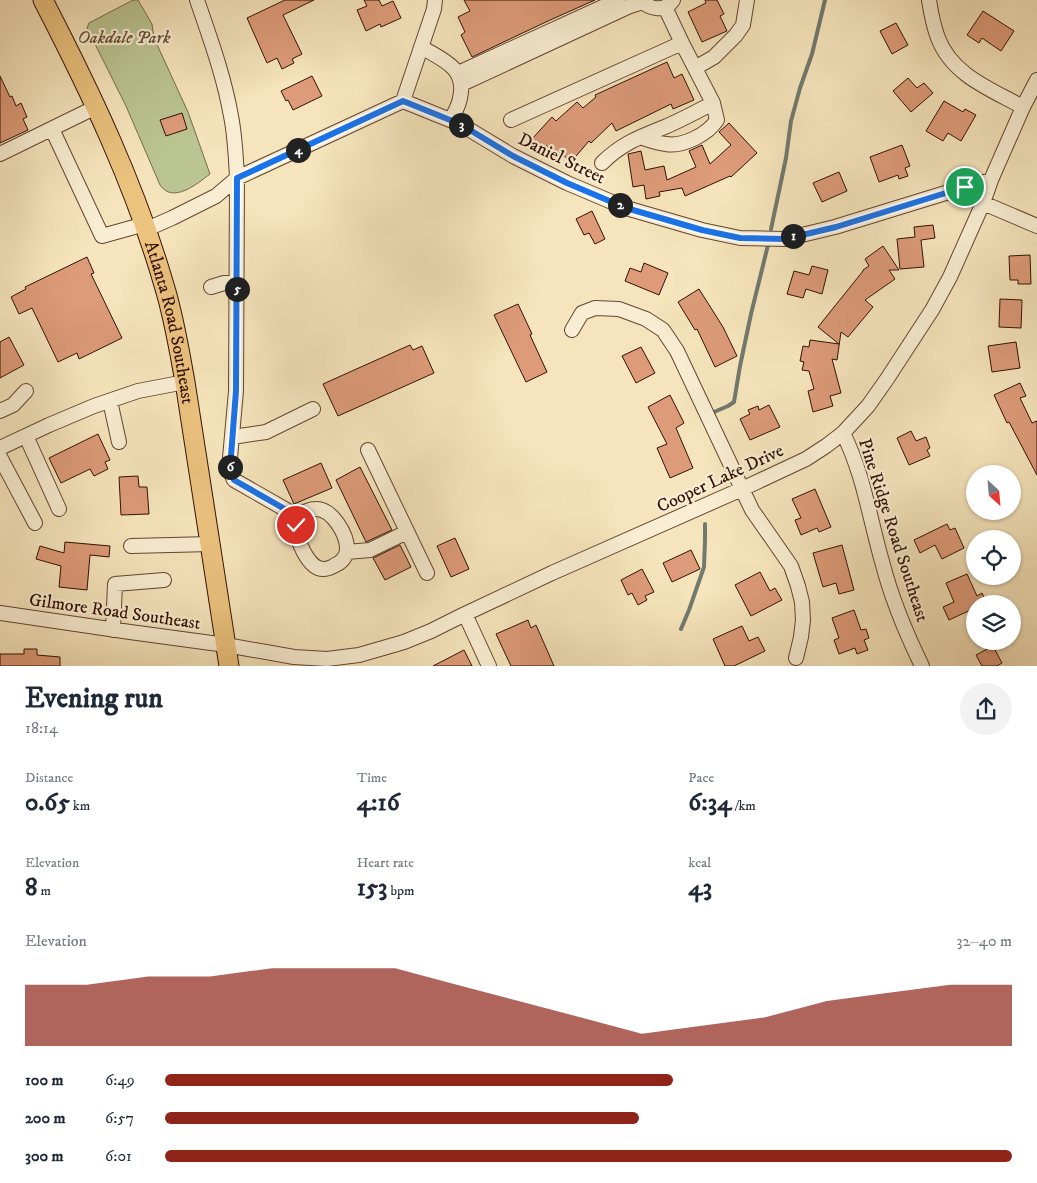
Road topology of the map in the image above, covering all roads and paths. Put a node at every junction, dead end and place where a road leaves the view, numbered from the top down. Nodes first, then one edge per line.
1 (43, 0) edge
2 (197, 0) edge
3 (435, 0) edge
4 (618, 0) edge
5 (747, 0) edge
6 (929, 0) edge
7 (642, 1) edge
8 (669, 4) edge
9 (682, 43) junction
10 (421, 47) junction
11 (695, 68) junction
12 (460, 78) junction
13 (1037, 80) edge
14 (403, 101) junction
15 (713, 102) junction
16 (96, 107) junction
17 (1023, 107) junction
18 (451, 120) junction
19 (511, 120) dead end
20 (52, 129) junction
21 (640, 137) junction
22 (0, 154) edge
23 (602, 163) dead end
24 (237, 178) junction
25 (991, 180) junction
26 (983, 203) junction
27 (146, 226) junction
28 (1037, 226) edge
29 (237, 282) junction
30 (211, 287) dead end
31 (572, 330) dead end
32 (185, 382) junction
33 (26, 391) dead end
34 (110, 400) junction
35 (313, 409) dead end
36 (0, 411) edge
37 (843, 433) junction
38 (26, 436) junction
39 (232, 437) junction
40 (118, 442) dead end
41 (0, 448) edge
42 (368, 450) dead end
43 (0, 457) edge
44 (742, 489) junction
45 (59, 509) dead end
46 (297, 516) junction
47 (35, 523) dead end
48 (407, 532) junction
49 (211, 544) junction
50 (131, 546) dead end
51 (347, 552) junction
52 (427, 573) dead end
53 (164, 580) dead end
54 (0, 613) edge
55 (464, 614) junction
56 (113, 630) junction
57 (226, 644) junction
58 (796, 658) dead end
59 (229, 666) edge
60 (489, 666) edge
61 (922, 666) edge

1 - 16 main road, Atlanta Road Southeast
2 - 24 street
3 - 10 street
4 - 12 street
5 - 11 street
6 - 17 street
7 - 8 street
7 - 12 street
8 - 9 street
9 - 11 street
9 - 19 street
10 - 12 street
10 - 14 street
11 - 15 street
12 - 18 street
13 - 17 street, Cooper Lake Drive
14 - 18 street, Daniel Street
14 - 24 street
15 - 21 street
15 - 21 street
16 - 20 street
16 - 27 main road, Atlanta Road Southeast
17 - 25 street, Cooper Lake Drive
18 - 25 street, Daniel Street
20 - 22 street
20 - 27 street
21 - 23 street
24 - 27 street
24 - 29 street
25 - 26 street, Cooper Lake Drive
26 - 28 street
26 - 37 street, Cooper Lake Drive
27 - 32 main road, Atlanta Road Southeast
29 - 30 street
29 - 39 street
31 - 44 street
32 - 34 street
32 - 49 main road, Atlanta Road Southeast
33 - 36 street
34 - 38 street
34 - 40 street
35 - 39 street
37 - 44 street, Cooper Lake Drive
37 - 61 street, Pine Ridge Road Southeast
38 - 41 street
38 - 45 street
39 - 46 street
42 - 48 street
43 - 47 street
44 - 55 street, Cooper Lake Drive
44 - 58 street
46 - 51 street
46 - 51 street
48 - 51 street
48 - 52 street
49 - 50 street
49 - 57 main road, Atlanta Road Southeast
53 - 56 street
54 - 56 street, Gilmore Road Southeast
55 - 57 street, Cooper Lake Drive
55 - 60 street
56 - 57 street, Gilmore Road Southeast
57 - 59 main road, Atlanta Road Southeast

